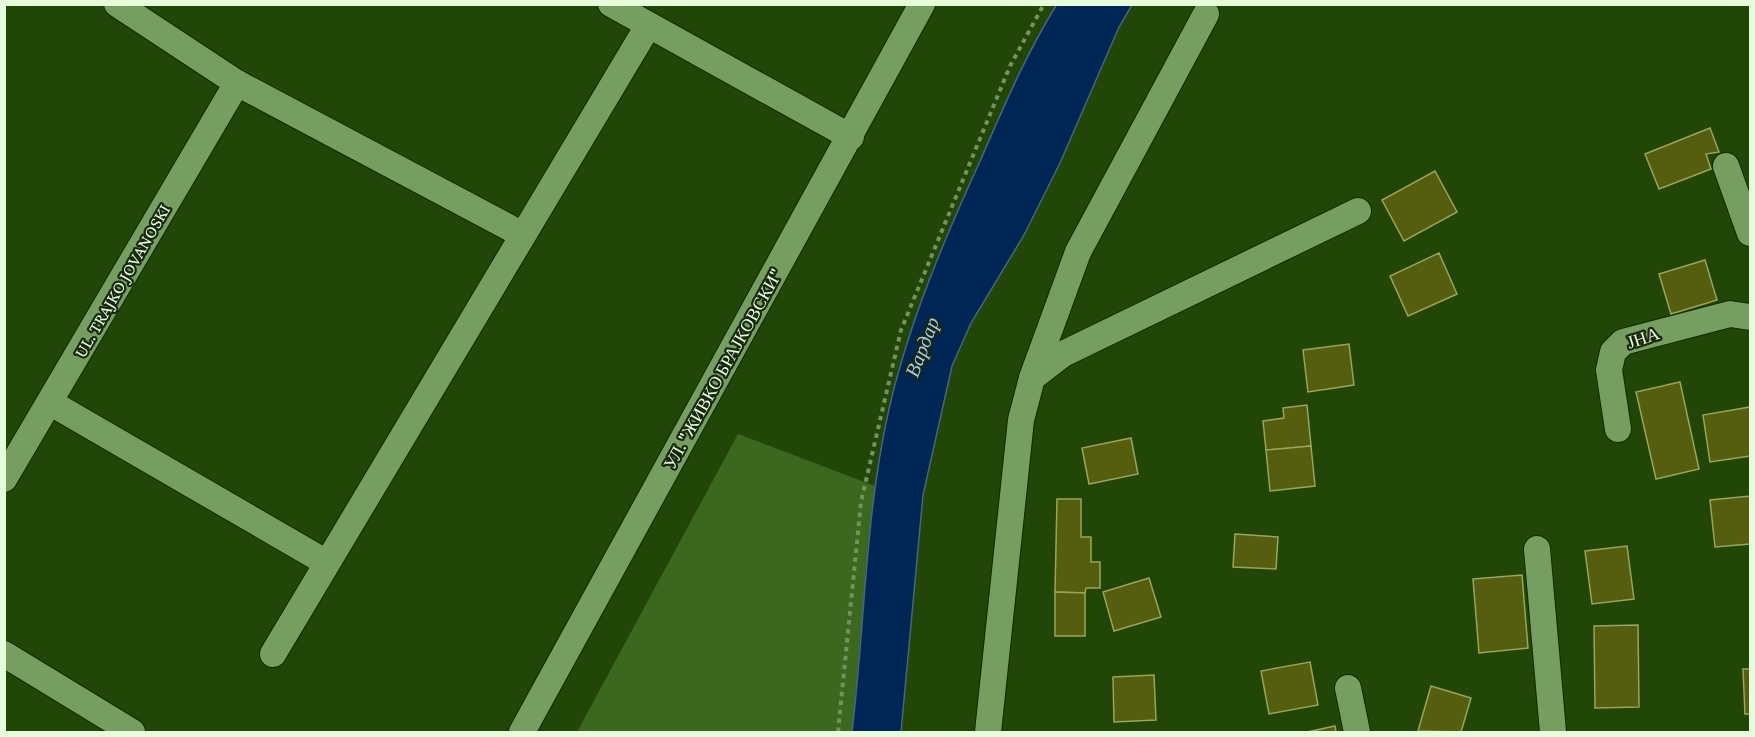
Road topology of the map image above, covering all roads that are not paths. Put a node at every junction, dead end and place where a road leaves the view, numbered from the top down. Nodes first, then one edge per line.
1 (117, 4) edge
2 (611, 4) edge
3 (922, 4) edge
4 (1206, 14) dead end
5 (648, 26) junction
6 (237, 83) junction
7 (851, 137) junction
8 (1726, 166) dead end
9 (1358, 211) dead end
10 (1750, 233) edge
11 (523, 235) junction
12 (1750, 317) edge
13 (1032, 378) junction
14 (51, 403) junction
15 (1618, 429) dead end
16 (4, 479) edge
17 (1537, 549) dead end
18 (327, 563) junction
19 (4, 654) edge
20 (273, 654) dead end
21 (1348, 688) dead end
22 (132, 732) edge
23 (522, 732) edge
24 (988, 732) edge
25 (1357, 732) edge
26 (1553, 732) edge

1 - 6 street
2 - 5 street
3 - 7 street, УЛ. "ЖИВКО БРАЈКОВСКИ"
4 - 13 street
5 - 7 street
5 - 11 street
6 - 11 street
6 - 14 street, UL. TRAJKO JOVANOSKI
7 - 23 street, УЛ. "ЖИВКО БРАЈКОВСКИ"
8 - 10 street
9 - 13 street
11 - 18 street
12 - 15 street, ЈНА
13 - 24 street
14 - 16 street, UL. TRAJKO JOVANOSKI
14 - 18 street
17 - 26 street
18 - 20 street
19 - 22 street
21 - 25 street

